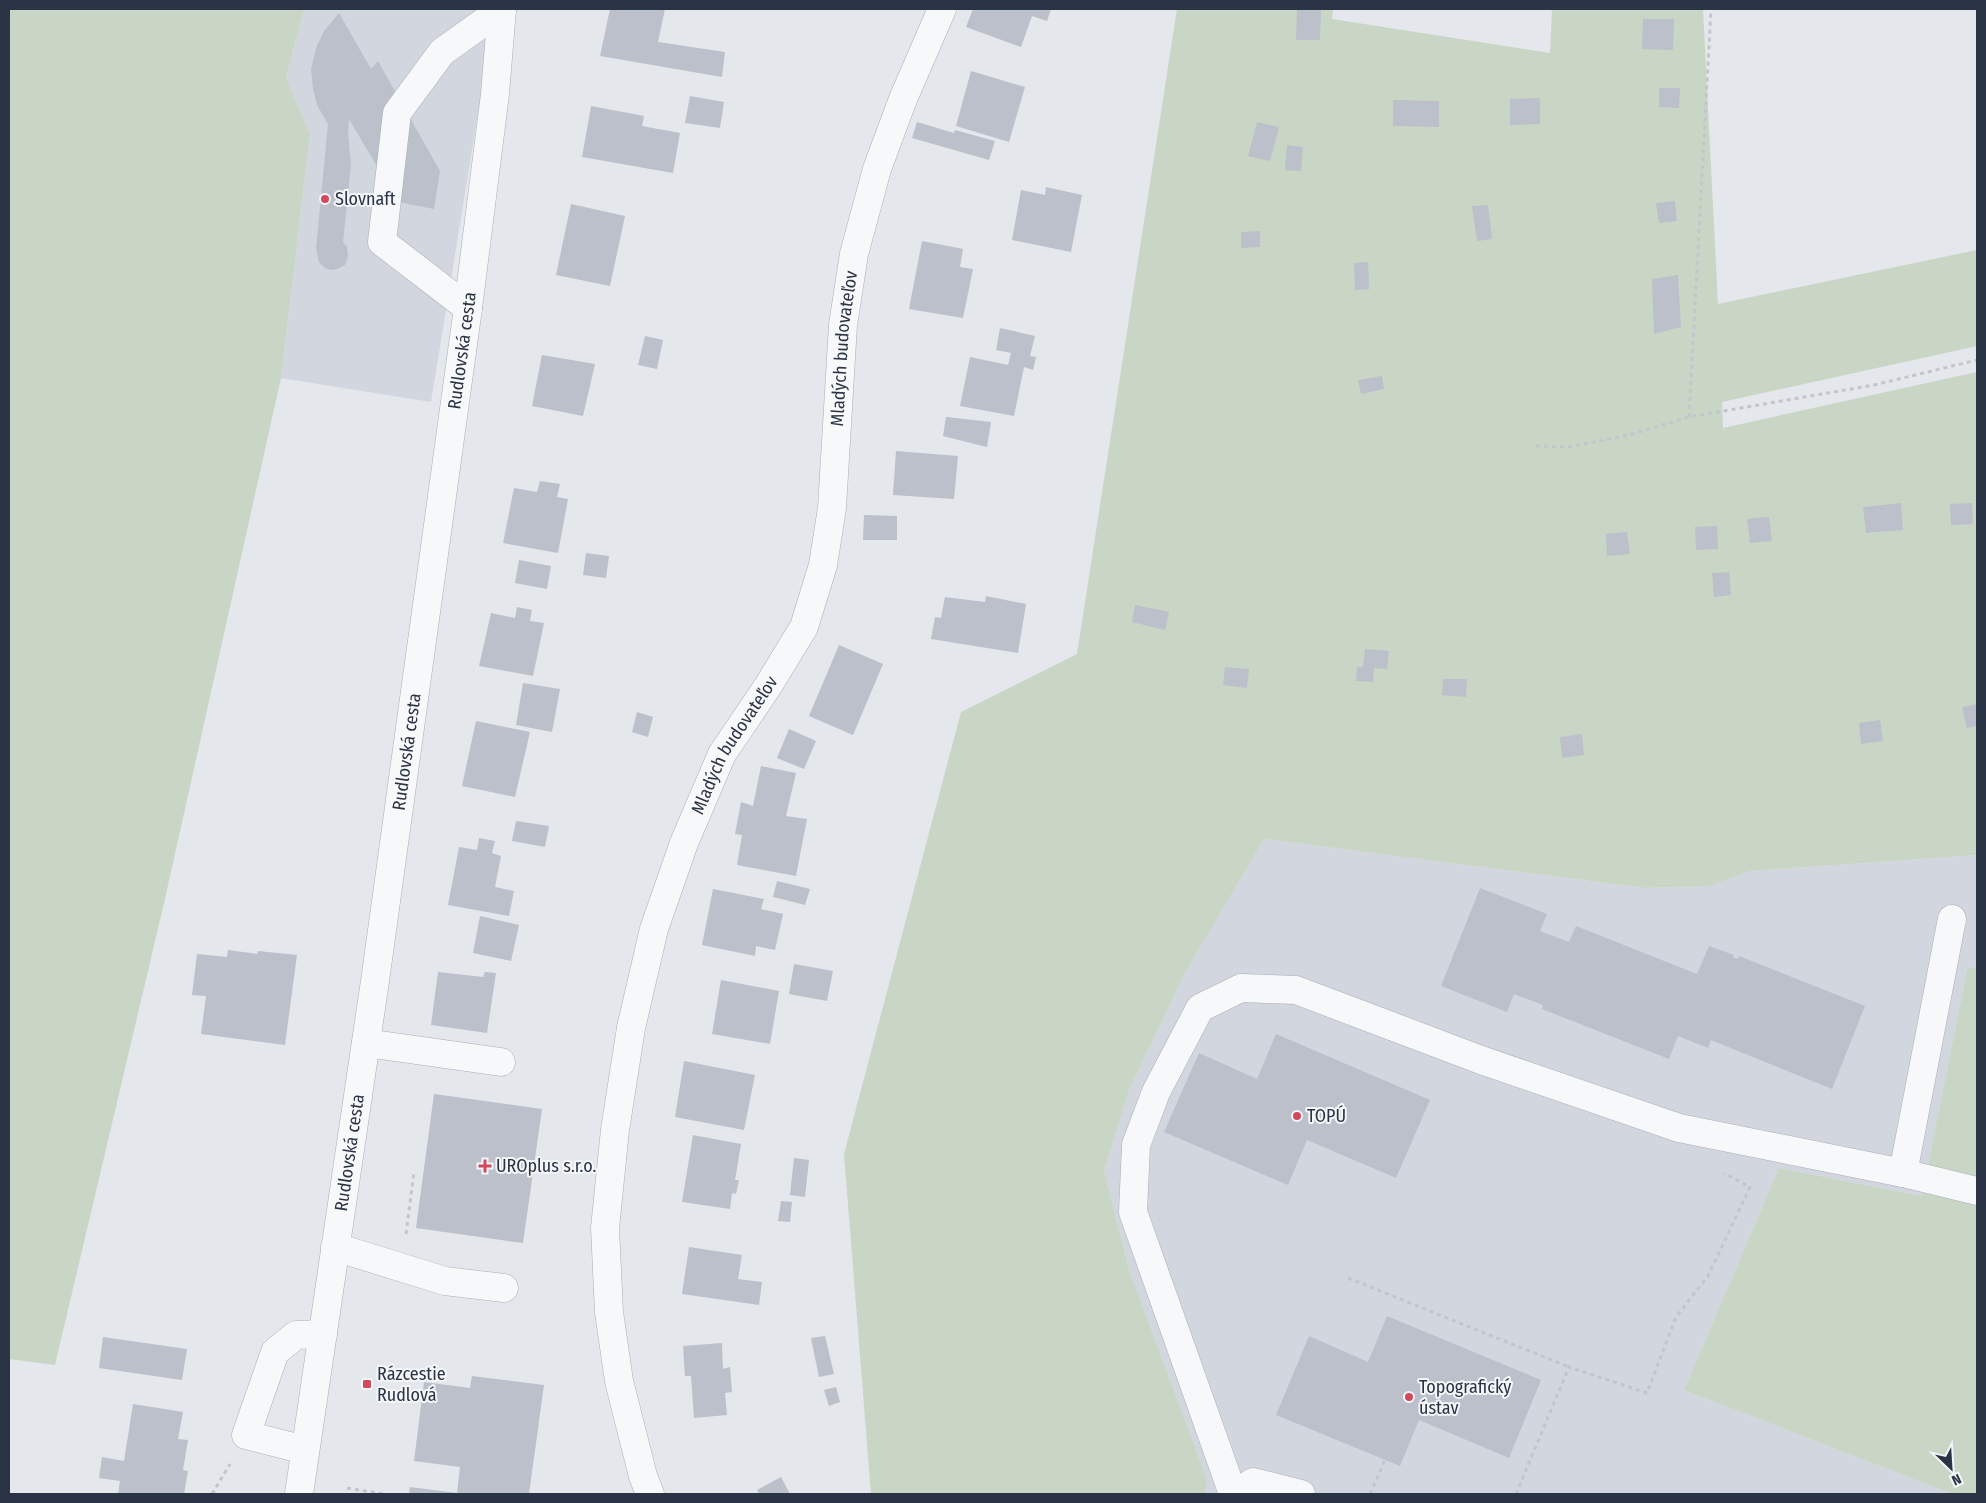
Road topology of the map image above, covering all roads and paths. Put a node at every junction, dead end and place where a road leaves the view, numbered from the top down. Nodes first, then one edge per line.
1 (502, 9) edge
2 (942, 9) edge
3 (1711, 9) edge
4 (468, 308) junction
5 (1977, 360) edge
6 (1689, 417) junction
7 (1536, 446) dead end
8 (1952, 919) dead end
9 (366, 1043) junction
10 (501, 1062) dead end
11 (1720, 1170) dead end
12 (414, 1172) dead end
13 (1903, 1173) junction
14 (1977, 1191) edge
15 (335, 1247) junction
16 (402, 1267) junction
17 (1348, 1278) dead end
18 (504, 1288) dead end
19 (323, 1334) junction
20 (1569, 1367) junction
21 (305, 1450) junction
22 (1385, 1460) dead end
23 (347, 1488) dead end
24 (298, 1494) edge
25 (384, 1494) edge
26 (650, 1494) edge
27 (1235, 1494) edge
28 (1301, 1494) edge
29 (1370, 1494) edge
30 (1516, 1494) edge

1 - 4 street, Rudlovská cesta
1 - 4 street
2 - 26 street, Mladých budovateľov
3 - 6 path
4 - 9 street, Rudlovská cesta
5 - 6 path
6 - 7 path
8 - 13 street
9 - 10 street
9 - 15 street, Rudlovská cesta
11 - 20 path
12 - 16 path
13 - 14 street
13 - 27 street
15 - 16 street
15 - 19 street, Rudlovská cesta
16 - 18 street
17 - 20 path
19 - 21 street, Rudlovská cesta
19 - 21 street
20 - 30 path
21 - 24 street, Rudlovská cesta
22 - 29 path
23 - 25 path
27 - 28 street

